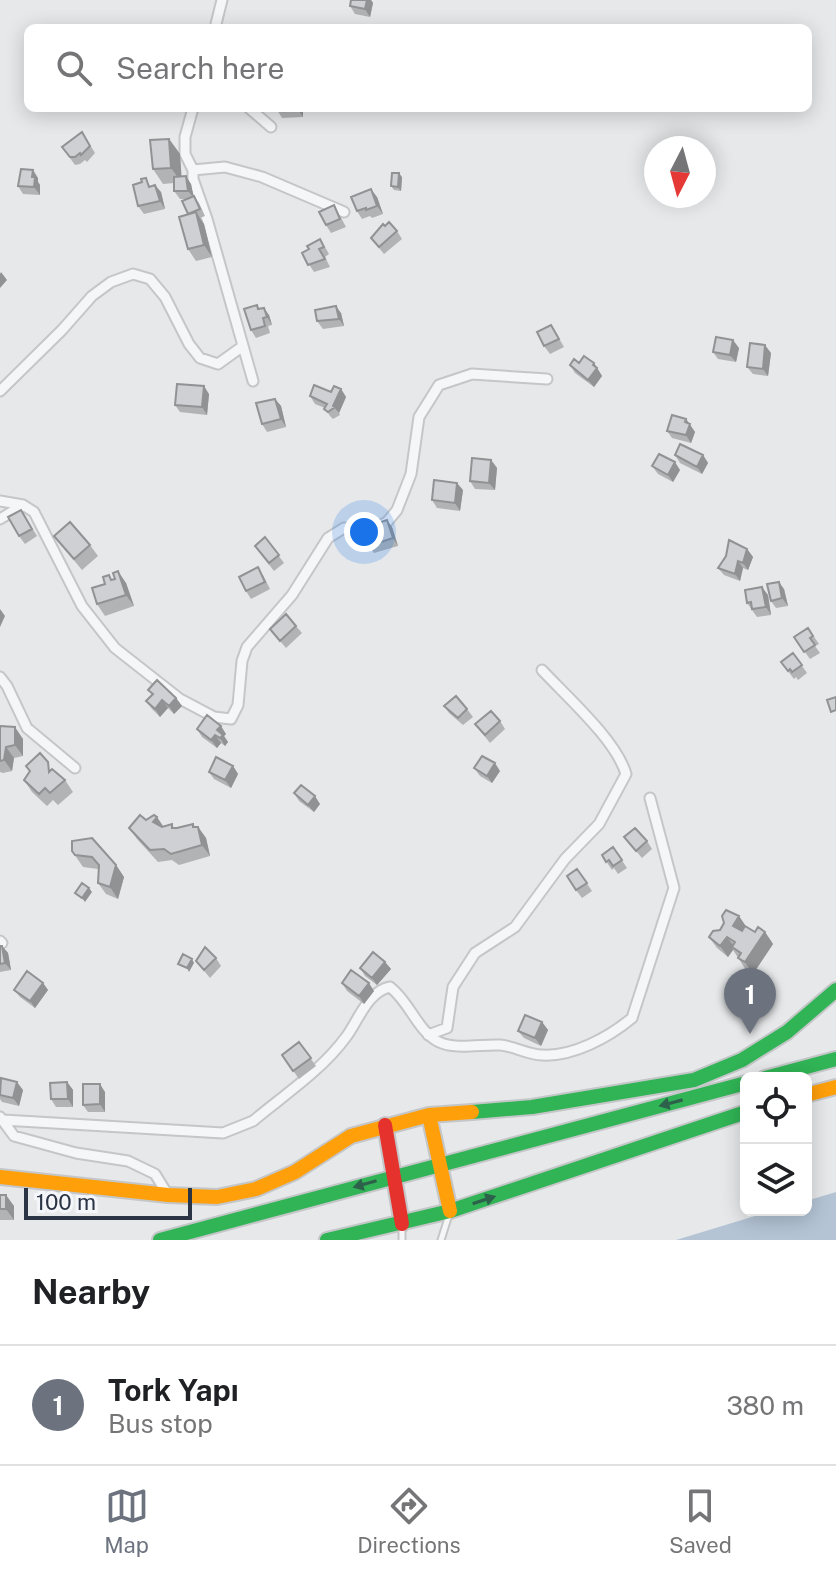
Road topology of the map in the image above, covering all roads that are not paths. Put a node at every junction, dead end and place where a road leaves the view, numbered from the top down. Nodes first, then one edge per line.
1 (222, 0) edge
2 (216, 24) edge
3 (192, 112) edge
4 (254, 112) edge
5 (271, 127) dead end
6 (193, 170) junction
7 (344, 212) dead end
8 (243, 346) junction
9 (547, 379) dead end
10 (253, 381) dead end
11 (0, 391) edge
12 (0, 501) edge
13 (23, 505) junction
14 (0, 519) edge
15 (542, 670) dead end
16 (0, 677) edge
17 (75, 768) dead end
18 (650, 798) dead end
19 (836, 990) edge
20 (428, 1035) junction
21 (836, 1059) edge
22 (787, 1072) edge
23 (740, 1085) edge
24 (836, 1087) edge
25 (812, 1093) edge
26 (740, 1114) edge
27 (429, 1115) junction
28 (2, 1118) edge
29 (385, 1125) junction
30 (439, 1164) junction
31 (393, 1176) junction
32 (0, 1177) edge
33 (168, 1195) junction
34 (450, 1211) junction
35 (402, 1224) junction
36 (160, 1240) edge
37 (327, 1240) edge
38 (402, 1240) edge
39 (441, 1240) edge

1 - 2 street
3 - 6 street
4 - 5 street
6 - 7 street
6 - 8 street
8 - 10 street
8 - 11 street
9 - 13 street
12 - 13 street
13 - 14 street
15 - 20 street
16 - 17 street
18 - 20 street
19 - 27 main road
20 - 28 street
21 - 22 main road
23 -> 30 main road
24 - 25 main road
34 -> 26 main road
27 - 29 main road
27 - 30 main road
28 - 33 street
29 - 31 main road
29 - 33 main road
30 - 31 main road
30 - 34 main road
31 - 35 main road
31 -> 36 main road
32 - 33 main road
34 - 35 main road
34 - 39 lane
35 - 37 main road
35 - 38 lane

